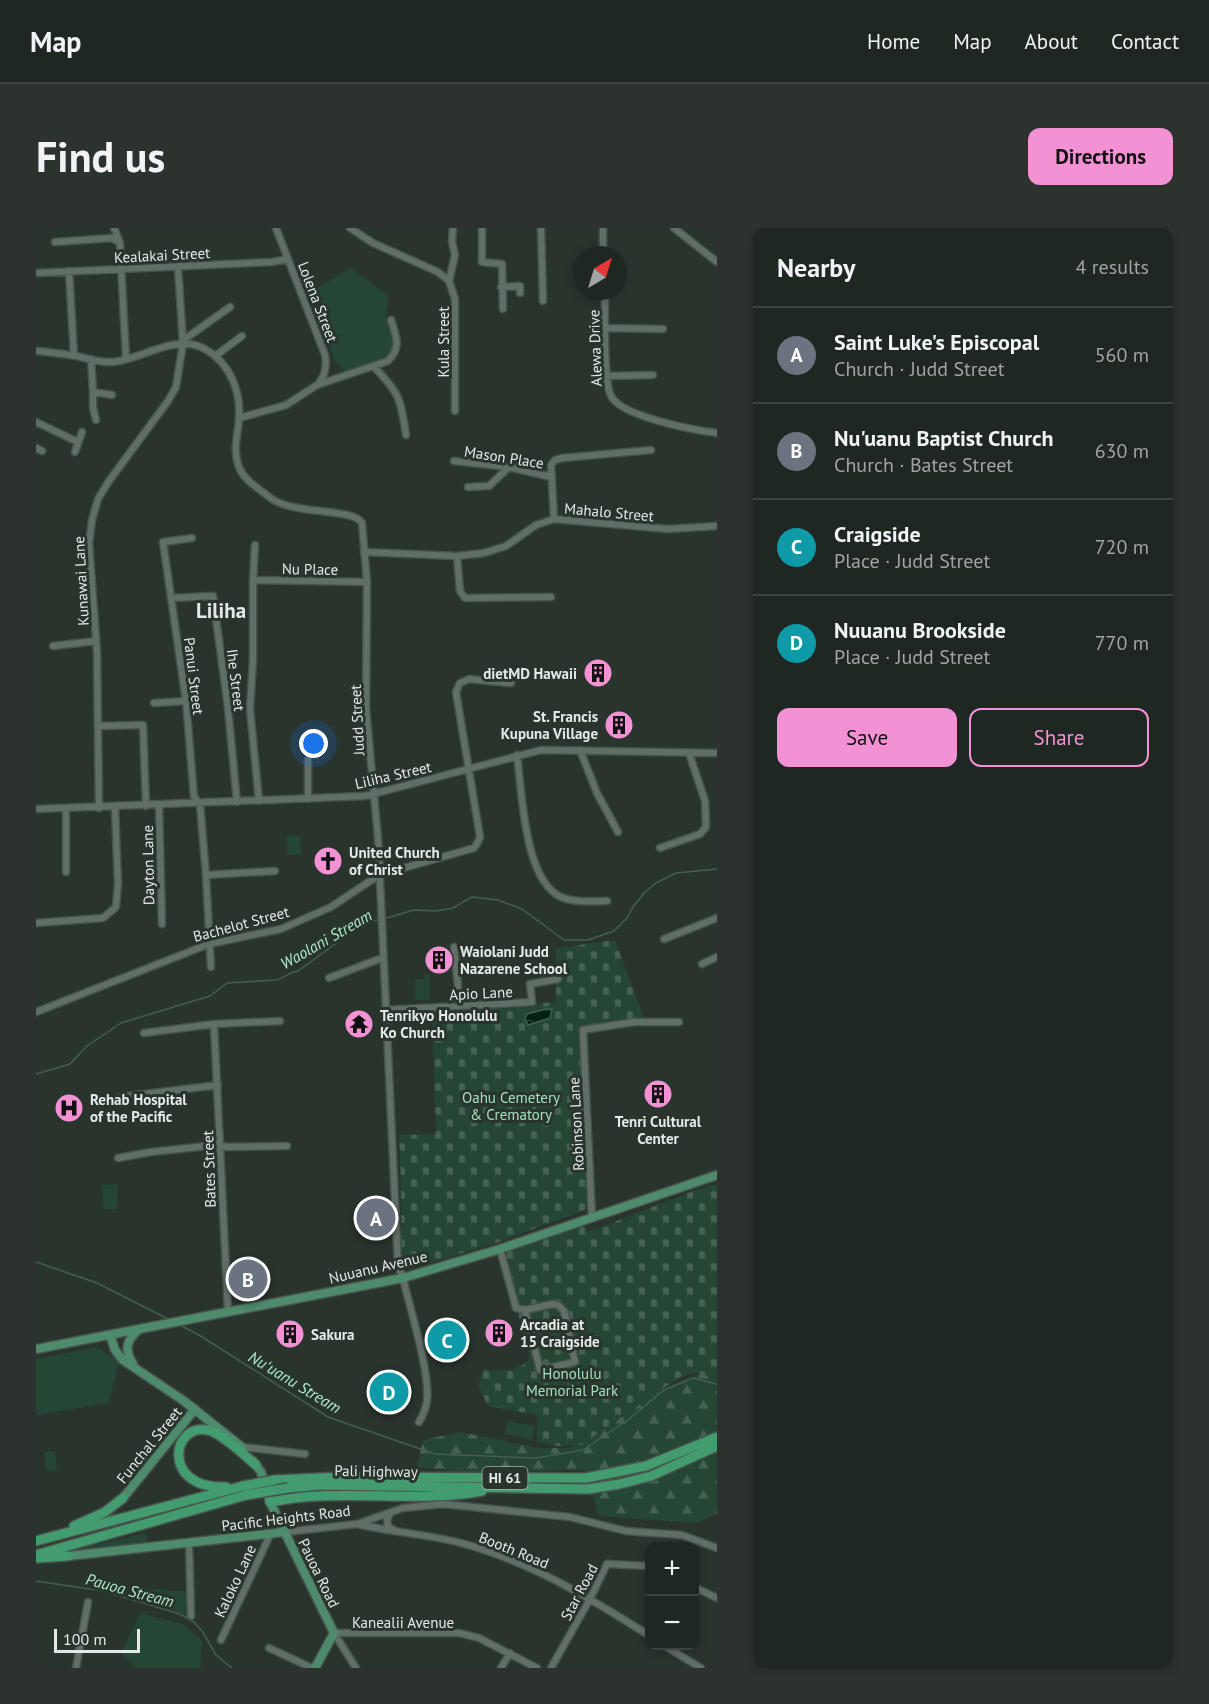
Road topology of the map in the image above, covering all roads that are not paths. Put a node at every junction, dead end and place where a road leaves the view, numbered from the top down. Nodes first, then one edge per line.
1 (114, 228) edge
2 (276, 228) edge
3 (350, 228) edge
4 (453, 228) edge
5 (482, 228) edge
6 (541, 228) edge
7 (603, 228) edge
8 (674, 228) edge
9 (55, 242) dead end
10 (120, 243) junction
11 (603, 246) edge
12 (288, 259) junction
13 (717, 262) edge
14 (178, 267) junction
15 (121, 269) junction
16 (69, 271) junction
17 (36, 273) edge
18 (449, 281) junction
19 (501, 287) junction
20 (520, 293) dead end
21 (605, 300) edge
22 (543, 301) dead end
23 (230, 307) dead end
24 (503, 309) dead end
25 (391, 320) dead end
26 (606, 328) junction
27 (663, 329) dead end
28 (242, 336) dead end
29 (182, 342) junction
30 (36, 351) edge
31 (74, 356) junction
32 (216, 356) junction
33 (91, 359) junction
34 (126, 359) junction
35 (373, 366) junction
36 (652, 375) dead end
37 (607, 376) junction
38 (317, 385) junction
39 (93, 392) junction
40 (112, 395) dead end
41 (455, 411) dead end
42 (239, 418) junction
43 (96, 420) dead end
44 (36, 422) edge
45 (82, 432) dead end
46 (717, 433) edge
47 (406, 435) dead end
48 (78, 442) junction
49 (651, 450) dead end
50 (75, 452) dead end
51 (454, 461) dead end
52 (509, 467) junction
53 (551, 477) junction
54 (468, 487) dead end
55 (554, 519) junction
56 (717, 526) edge
57 (192, 538) dead end
58 (255, 545) dead end
59 (364, 552) junction
60 (457, 556) junction
61 (253, 580) junction
62 (367, 582) junction
63 (551, 597) dead end
64 (171, 598) junction
65 (96, 641) junction
66 (53, 646) dead end
67 (511, 682) dead end
68 (186, 701) junction
69 (154, 703) dead end
70 (98, 726) junction
71 (580, 750) junction
72 (689, 753) junction
73 (717, 753) edge
74 (517, 755) junction
75 (308, 760) dead end
76 (468, 768) junction
77 (374, 794) junction
78 (308, 799) junction
79 (259, 801) junction
80 (237, 802) junction
81 (200, 804) junction
82 (146, 806) junction
83 (159, 806) junction
84 (66, 808) junction
85 (99, 808) junction
86 (115, 808) junction
87 (36, 809) edge
88 (618, 832) dead end
89 (660, 848) dead end
90 (275, 871) dead end
91 (66, 872) dead end
92 (206, 875) junction
93 (379, 875) junction
94 (607, 901) dead end
95 (717, 918) edge
96 (36, 923) edge
97 (162, 924) dead end
98 (664, 939) dead end
99 (209, 944) junction
100 (454, 947) dead end
101 (717, 957) edge
102 (382, 958) junction
103 (702, 964) dead end
104 (211, 968) dead end
105 (329, 978) dead end
106 (558, 980) dead end
107 (460, 1006) junction
108 (386, 1010) junction
109 (36, 1012) edge
110 (280, 1022) dead end
111 (679, 1022) dead end
112 (214, 1024) junction
113 (144, 1033) dead end
114 (218, 1085) junction
115 (120, 1097) dead end
116 (220, 1146) junction
117 (287, 1146) dead end
118 (118, 1158) dead end
119 (717, 1175) edge
120 (592, 1217) junction
121 (500, 1249) junction
122 (403, 1278) junction
123 (525, 1310) junction
124 (228, 1312) junction
125 (139, 1329) junction
126 (114, 1334) junction
127 (36, 1349) edge
128 (134, 1367) junction
129 (195, 1409) junction
130 (419, 1422) dead end
131 (717, 1437) edge
132 (717, 1446) edge
133 (242, 1448) junction
134 (305, 1454) dead end
135 (256, 1465) junction
136 (287, 1484) junction
137 (501, 1487) junction
138 (245, 1491) junction
139 (123, 1497) joint
140 (270, 1502) junction
141 (391, 1512) junction
142 (357, 1524) junction
143 (397, 1531) junction
144 (285, 1532) junction
145 (271, 1533) junction
146 (36, 1536) edge
147 (36, 1541) edge
148 (189, 1543) junction
149 (717, 1548) edge
150 (36, 1556) edge
151 (68, 1556) joint
152 (645, 1566) edge
153 (699, 1589) edge
154 (717, 1598) edge
155 (591, 1599) junction
156 (88, 1602) dead end
157 (191, 1616) dead end
158 (334, 1633) junction
159 (645, 1633) edge
160 (221, 1640) dead end
161 (269, 1648) dead end
162 (672, 1650) edge
163 (510, 1653) junction
164 (76, 1668) edge
165 (314, 1668) edge
166 (356, 1668) edge
167 (501, 1668) edge
168 (537, 1668) edge
169 (551, 1668) edge
170 (701, 1668) edge

1 - 10 street
2 - 12 street, Lolena Street
3 - 18 street
4 - 18 street
5 - 19 street
6 - 22 street
7 - 11 street
8 - 13 street
9 - 10 street
10 - 15 street
12 - 14 street, Kealakai Street
12 - 38 street, Lolena Street
14 - 15 street, Kealakai Street
14 - 29 street, Kunawai Lane
15 - 16 street, Kealakai Street
15 - 34 street
16 - 17 street, Kealakai Street
16 - 31 street
18 - 41 street, Kula Street
19 - 20 street
19 - 24 street
21 - 26 street, Alewa Drive
23 - 29 street
25 - 35 street
26 - 27 street
26 - 37 street, Alewa Drive
28 - 32 street
29 - 32 street
29 - 34 street
29 - 65 street, Kunawai Lane
30 - 31 street
31 - 33 street
32 - 42 street, Judd Street
33 - 34 street
33 - 39 street
35 - 38 street
35 - 47 street
36 - 37 street
37 - 46 street, Alewa Drive
38 - 42 street
39 - 40 street
39 - 43 street
42 - 59 street, Judd Street
44 - 48 street
45 - 48 street
48 - 50 street
49 - 53 street
51 - 52 street, Mason Place
52 - 53 street, Mason Place
52 - 54 street
53 - 55 street
55 - 56 street, Mahalo Street
55 - 60 street, Mahalo Street
57 - 64 street, Panui Street
58 - 61 street
59 - 60 street, Mahalo Street
59 - 62 street, Judd Street
60 - 63 street
61 - 62 street, Nu Place
61 - 79 street
62 - 77 street, Judd Street
64 - 68 street, Panui Street
64 - 80 street, Ihe Street
65 - 66 street
65 - 70 street, Kunawai Lane
67 - 76 street
68 - 69 street
68 - 81 street, Panui Street
70 - 82 street
70 - 85 street, Kunawai Lane
71 - 72 street, Liliha Street
71 - 74 street, Liliha Street
71 - 88 street
72 - 73 street, Liliha Street
72 - 89 street
74 - 76 street, Liliha Street
74 - 94 street
75 - 78 street
76 - 77 street, Liliha Street
76 - 93 street, Bachelot Street
77 - 78 street, Liliha Street
77 - 93 street, Judd Street
78 - 79 street, Liliha Street
79 - 80 street, Liliha Street
80 - 81 street, Liliha Street
81 - 83 street, Liliha Street
81 - 92 street
82 - 83 street, Liliha Street
82 - 86 street, Liliha Street
83 - 97 street, Dayton Lane
84 - 85 street, Liliha Street
84 - 87 street, Liliha Street
84 - 91 street
85 - 86 street, Liliha Street
86 - 96 street
90 - 92 street
92 - 99 street
93 - 99 street, Bachelot Street
93 - 102 street, Judd Street
95 - 98 street
99 - 104 street
99 - 109 street, Bachelot Street
100 - 107 street
101 - 103 street
102 - 105 street
102 - 108 street, Judd Street
106 - 107 street, Apio Lane
107 - 108 street, Apio Lane
108 - 122 street, Judd Street
110 - 112 street
111 - 120 street, Robinson Lane
112 - 113 street
112 - 114 street, Bates Street
114 - 115 street
114 - 116 street, Bates Street
116 - 117 street
116 - 118 street
116 - 124 street, Bates Street
119 - 120 main road, Nuuanu Avenue
120 - 121 main road, Nuuanu Avenue
121 - 122 main road, Nuuanu Avenue
121 - 123 street
122 - 124 main road, Nuuanu Avenue
122 - 130 street, Judd Street
123 - 123 street
124 - 125 main road, Nuuanu Avenue
125 - 126 main road, Nuuanu Avenue
125 - 128 main road
126 - 127 main road, Nuuanu Avenue
126 - 128 main road, Pauoa Road
128 - 129 main road, Pauoa Road
129 - 133 main road, Pauoa Road
129 - 139 main road, Funchal Street
131 - 136 highway, Pali Highway / HI 61
132 - 137 highway, Pali Highway / HI 61
133 - 134 street
133 - 135 main road, Pauoa Road
135 - 138 highway
135 - 140 main road, Pauoa Road
136 - 137 highway, Pali Highway / HI 61
136 - 138 highway, Pali Highway / HI 61, bridge
137 - 140 highway
138 - 147 highway, Pali Highway / HI 61
138 - 150 highway, Pali Highway / HI 61
139 - 146 highway
140 - 144 main road, Pauoa Road
141 - 142 street, Pacific Heights Road
141 - 143 street
141 - 149 street, Pacific Heights Road
142 - 143 street, Booth Road
142 - 144 street, Pacific Heights Road
143 - 155 street, Booth Road
144 - 145 main road, Pacific Heights Road
144 - 158 main road, Pauoa Road
145 - 148 main road, Pacific Heights Road
145 - 160 street, Kaloko Lane
148 - 151 main road, Pacific Heights Road
148 - 157 street
150 - 151 highway
152 - 155 street, Star Road
153 - 154 street
155 - 159 street, Booth Road
155 - 169 street, Star Road
156 - 164 street
158 - 163 street, Kanealii Avenue
158 - 165 main road
158 - 166 street, Pauoa Road
161 - 165 street
162 - 170 street
163 - 167 street
163 - 168 street, Kanealii Avenue

